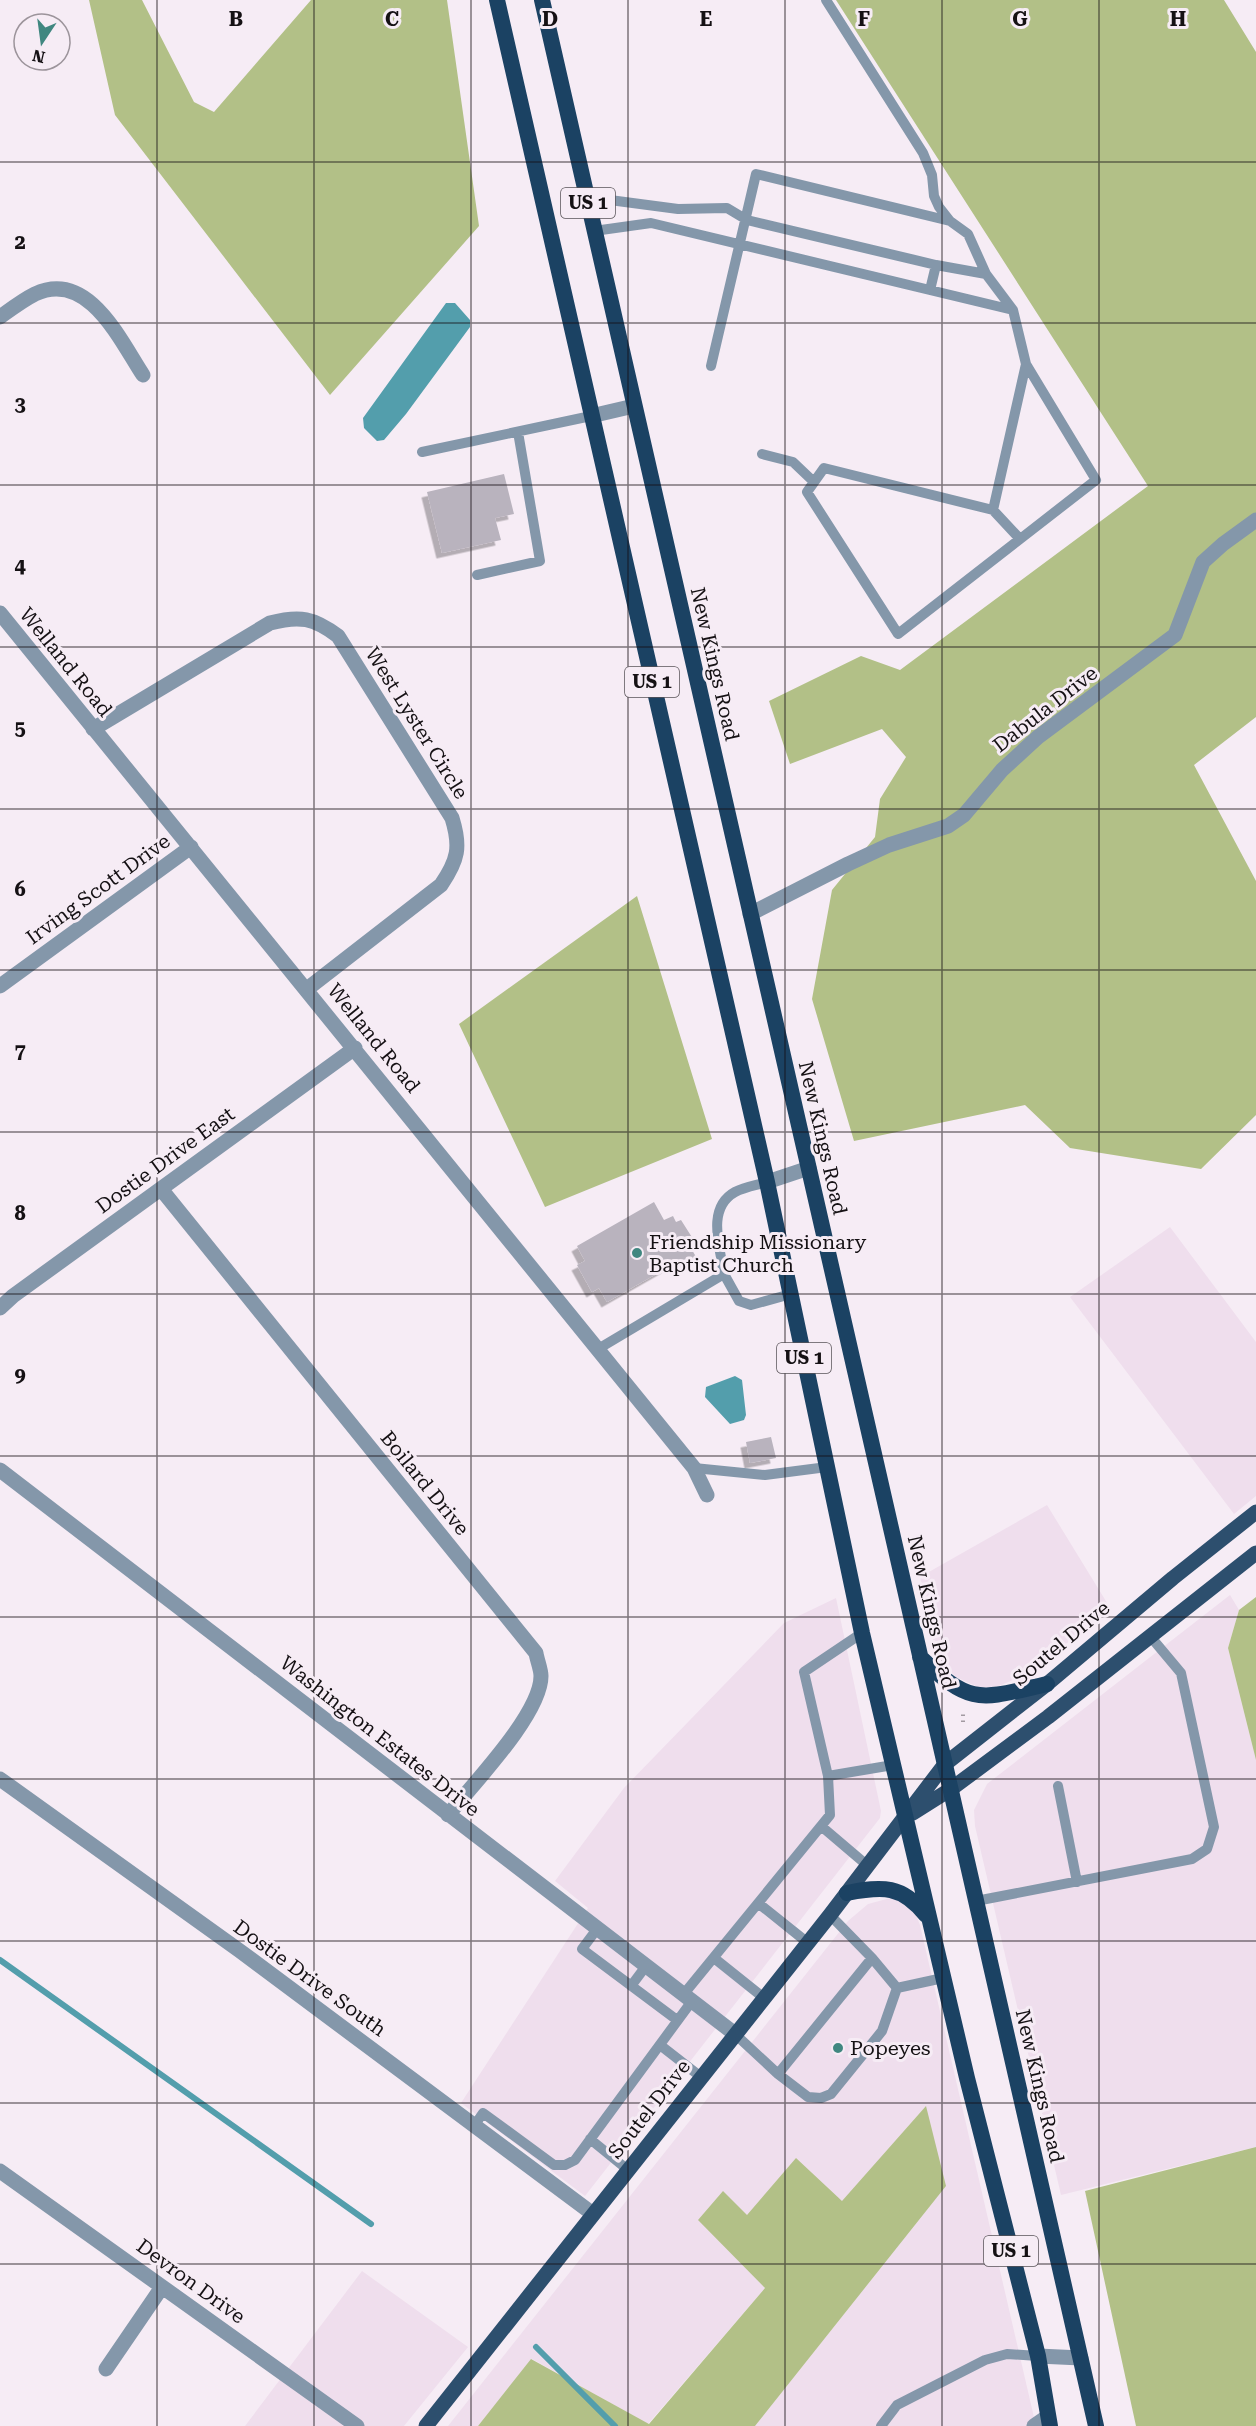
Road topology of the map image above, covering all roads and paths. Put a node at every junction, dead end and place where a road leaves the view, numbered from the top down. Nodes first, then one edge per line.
1 (497, 0) edge
2 (542, 0) edge
3 (826, 0) edge
4 (587, 197) junction
5 (747, 220) junction
6 (950, 221) junction
7 (594, 231) junction
8 (741, 244) junction
9 (936, 266) junction
10 (986, 274) junction
11 (930, 290) junction
12 (1013, 310) junction
13 (0, 317) edge
14 (1026, 364) junction
15 (711, 366) dead end
16 (143, 375) dead end
17 (634, 406) junction
18 (591, 416) junction
19 (518, 432) junction
20 (422, 452) dead end
21 (762, 454) dead end
22 (814, 482) junction
23 (993, 510) junction
24 (1256, 520) edge
25 (1020, 539) junction
26 (477, 575) dead end
27 (0, 613) edge
28 (93, 729) junction
29 (191, 847) junction
30 (750, 914) junction
31 (0, 986) edge
32 (308, 989) junction
33 (355, 1048) junction
34 (809, 1168) junction
35 (767, 1182) junction
36 (161, 1189) junction
37 (724, 1274) junction
38 (791, 1294) junction
39 (0, 1308) edge
40 (598, 1349) junction
41 (827, 1467) junction
42 (694, 1468) junction
43 (0, 1470) edge
44 (707, 1495) dead end
45 (1256, 1512) edge
46 (1256, 1552) edge
47 (862, 1633) junction
48 (1150, 1636) junction
49 (920, 1657) junction
50 (1047, 1684) junction
51 (963, 1703) dead end
52 (963, 1714) junction
53 (954, 1716) dead end
54 (963, 1722) dead end
55 (945, 1764) junction
56 (893, 1765) junction
57 (828, 1776) junction
58 (0, 1779) edge
59 (1058, 1786) dead end
60 (951, 1790) junction
61 (448, 1815) junction
62 (905, 1818) junction
63 (821, 1826) junction
64 (868, 1866) junction
65 (1077, 1882) junction
66 (847, 1893) junction
67 (976, 1901) junction
68 (758, 1903) junction
69 (830, 1915) junction
70 (929, 1918) junction
71 (597, 1929) junction
72 (808, 1943) junction
73 (714, 1958) junction
74 (872, 1958) junction
75 (646, 1966) junction
76 (943, 1978) junction
77 (631, 1986) junction
78 (897, 1988) junction
79 (688, 1998) junction
80 (764, 1998) junction
81 (677, 2020) junction
82 (735, 2034) junction
83 (660, 2045) junction
84 (778, 2074) junction
85 (701, 2078) junction
86 (474, 2126) junction
87 (590, 2139) junction
88 (554, 2165) junction
89 (628, 2169) junction
90 (0, 2171) edge
91 (544, 2178) junction
92 (593, 2214) junction
93 (162, 2287) junction
94 (1038, 2356) junction
95 (1081, 2358) junction
96 (106, 2369) dead end
97 (1044, 2423) edge
98 (348, 2424) edge
99 (426, 2426) edge
100 (881, 2426) edge
101 (1096, 2426) edge

1 - 18 highway, US 1
2 - 4 highway, New Kings Road / US 1
3 - 6 lane
4 - 5 lane
4 - 7 highway, New Kings Road / US 1
5 - 6 lane
5 - 8 lane
5 - 9 lane
6 - 10 lane
7 - 8 lane
7 - 17 highway, New Kings Road / US 1
8 - 11 lane
8 - 15 lane
9 - 10 lane
9 - 11 lane
10 - 12 lane
11 - 12 lane
12 - 14 lane
13 - 16 street
14 - 23 lane
14 - 25 lane
17 - 18 street
17 - 30 highway, New Kings Road / US 1
18 - 19 lane
18 - 35 highway, US 1
19 - 20 lane
19 - 26 lane
21 - 22 lane
22 - 23 lane
22 - 25 lane
23 - 25 lane
24 - 30 street, Dabula Drive
27 - 28 street, Welland Road
28 - 29 street, Welland Road
28 - 32 street, West Lyster Circle
29 - 31 street, Irving Scott Drive
29 - 32 street, Welland Road
30 - 34 highway, New Kings Road / US 1
32 - 33 street, Welland Road
33 - 36 street, Dostie Drive East
33 - 40 street, Welland Road
34 - 35 street
34 - 49 highway, New Kings Road / US 1
35 - 37 lane
35 - 38 highway, US 1
36 - 39 street, Dostie Drive East
36 - 61 street, Boilard Drive
37 - 38 lane
37 - 40 lane
38 - 41 highway, US 1
40 - 42 street, Welland Road
41 - 42 lane
41 - 47 highway, US 1
42 - 44 street, Welland Road
43 - 61 street, Washington Estates Drive
45 - 50 main road, Soutel Drive
46 - 48 main road, Soutel Drive
47 - 56 highway, US 1
47 - 57 lane
48 - 60 main road, Soutel Drive
48 - 65 lane
49 - 50 highway
49 - 55 highway, New Kings Road / US 1
50 - 55 main road, Soutel Drive
51 - 52 path
52 - 53 path
52 - 54 path
55 - 60 highway, New Kings Road / US 1
55 - 62 main road, Soutel Drive
56 - 57 lane
56 - 62 highway, US 1
57 - 63 lane
58 - 86 street, Dostie Drive South
59 - 65 lane
60 - 62 main road, Soutel Drive
60 - 67 highway, New Kings Road / US 1
61 - 71 street, Washington Estates Drive
62 - 64 main road, Soutel Drive
62 - 70 highway, US 1
63 - 64 lane
63 - 68 lane
64 - 66 main road, Soutel Drive
65 - 67 lane
66 - 69 main road, Soutel Drive
66 - 70 highway
67 - 95 highway, New Kings Road / US 1
68 - 72 lane
68 - 73 lane
69 - 72 main road, Soutel Drive
69 - 74 lane
70 - 76 highway, US 1
71 - 75 street, Washington Estates Drive
71 - 77 lane
72 - 80 main road, Soutel Drive
73 - 79 lane
73 - 80 lane
74 - 78 lane
74 - 84 lane
75 - 77 lane
75 - 79 street, Washington Estates Drive
76 - 78 lane
76 - 94 highway, US 1
77 - 81 lane
78 - 84 lane
79 - 81 lane
79 - 82 street, Washington Estates Drive
80 - 82 main road, Soutel Drive
81 - 83 lane
82 - 84 lane
82 - 85 main road, Soutel Drive
83 - 85 lane
83 - 87 lane
85 - 89 main road, Soutel Drive
86 - 88 lane
86 - 91 street, Dostie Drive South
87 - 88 lane
87 - 89 lane
88 - 91 lane
89 - 92 main road, Soutel Drive
90 - 93 street, Devron Drive
91 - 92 street, Dostie Drive South
92 - 99 main road, Soutel Drive
93 - 96 street
93 - 98 street, Devron Drive
94 - 95 street
94 - 97 highway, US 1
94 - 100 lane
95 - 101 highway, New Kings Road / US 1

